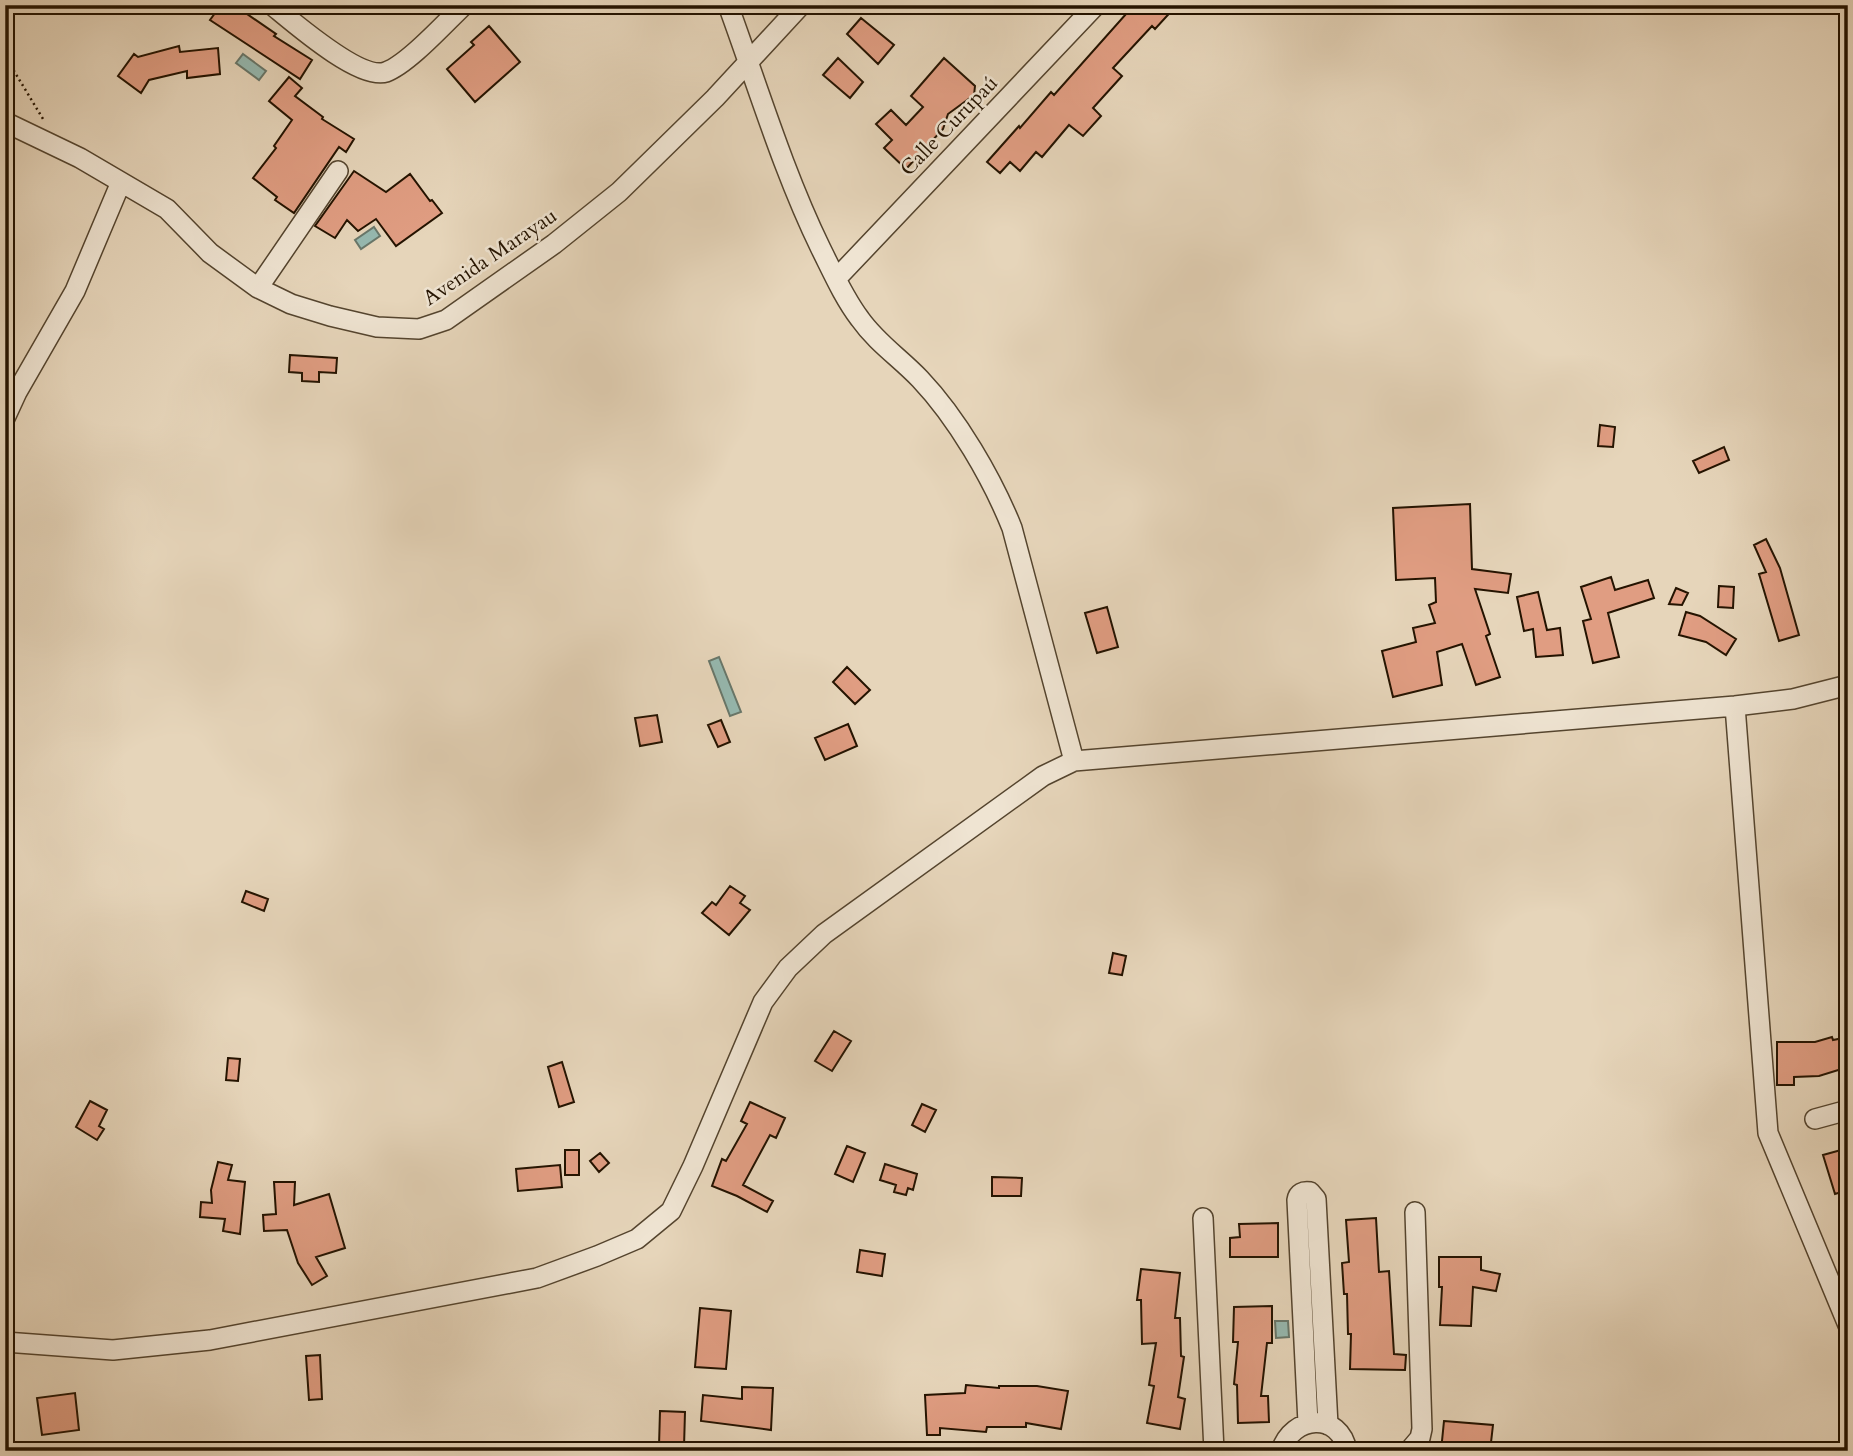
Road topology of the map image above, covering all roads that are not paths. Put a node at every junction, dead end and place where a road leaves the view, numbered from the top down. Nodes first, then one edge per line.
1 (272, 5) edge
2 (464, 5) edge
3 (728, 5) edge
4 (801, 5) edge
5 (1096, 5) edge
6 (749, 62) junction
7 (6, 124) edge
8 (338, 171) dead end
9 (121, 182) junction
10 (835, 279) junction
11 (258, 288) junction
12 (5, 418) edge
13 (1848, 685) edge
14 (1735, 706) junction
15 (1074, 761) junction
16 (1848, 1110) edge
17 (1815, 1119) dead end
18 (1415, 1212) dead end
19 (1203, 1218) dead end
20 (1848, 1325) edge
21 (5, 1342) edge
22 (1318, 1424) junction
23 (1214, 1451) edge
24 (1281, 1451) edge
25 (1347, 1451) edge
26 (1409, 1451) edge

1 - 2 street
3 - 6 street
4 - 6 street, Avenida Marayau
5 - 10 street, Calle Curupaú
6 - 10 street
6 - 11 street, Avenida Marayau
7 - 9 street, Avenida Marayau
8 - 11 street
9 - 11 street, Avenida Marayau
9 - 12 street
10 - 15 street
13 - 14 street
14 - 15 street
14 - 20 street
15 - 21 street
16 - 17 street
18 - 26 street
19 - 23 street
22 - 22 street
22 - 24 street
22 - 25 street

